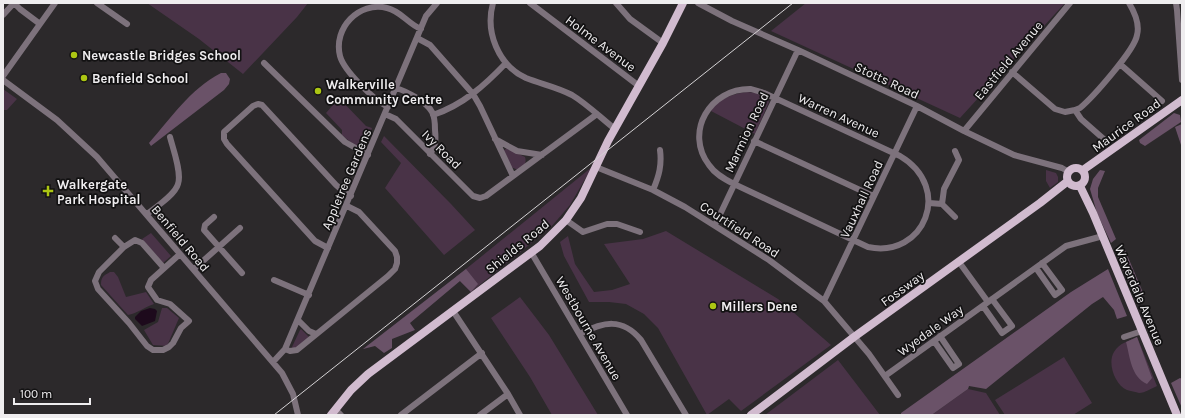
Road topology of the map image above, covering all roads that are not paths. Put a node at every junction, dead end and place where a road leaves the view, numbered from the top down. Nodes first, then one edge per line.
1 (14, 3) edge
2 (55, 3) edge
3 (97, 3) edge
4 (437, 3) edge
5 (493, 3) edge
6 (530, 3) edge
7 (616, 3) edge
8 (683, 3) edge
9 (698, 3) edge
10 (1070, 3) edge
11 (1128, 3) edge
12 (1176, 3) edge
13 (3, 16) edge
14 (40, 24) junction
15 (127, 24) dead end
16 (421, 29) junction
17 (417, 38) junction
18 (663, 43) junction
19 (798, 50) junction
20 (264, 63) dead end
21 (506, 63) junction
22 (1120, 64) junction
23 (1012, 72) junction
24 (3, 76) edge
25 (3, 80) edge
26 (1182, 80) edge
27 (639, 86) junction
28 (301, 88) dead end
29 (396, 88) junction
30 (295, 93) junction
31 (473, 94) junction
32 (774, 97) junction
33 (1182, 100) edge
34 (1162, 101) dead end
35 (917, 106) junction
36 (388, 107) junction
37 (1075, 110) junction
38 (385, 114) junction
39 (597, 114) junction
40 (433, 115) junction
41 (615, 129) junction
42 (964, 131) junction
43 (495, 139) junction
44 (173, 141) dead end
45 (754, 141) junction
46 (1106, 141) dead end
47 (660, 150) dead end
48 (955, 151) dead end
49 (894, 153) junction
50 (430, 154) junction
51 (368, 155) junction
52 (542, 155) junction
53 (596, 167) junction
54 (1083, 170) junction
55 (1068, 172) junction
56 (513, 176) junction
57 (1068, 181) junction
58 (734, 184) junction
59 (1080, 186) junction
60 (653, 190) junction
61 (351, 196) junction
62 (874, 196) junction
63 (929, 203) junction
64 (942, 204) junction
65 (347, 206) junction
66 (147, 214) junction
67 (214, 217) dead end
68 (955, 217) dead end
69 (566, 220) junction
70 (715, 225) junction
71 (240, 228) dead end
72 (640, 232) dead end
73 (1103, 236) junction
74 (115, 238) dead end
75 (853, 241) junction
76 (219, 247) junction
77 (124, 248) junction
78 (328, 248) junction
79 (531, 252) junction
80 (180, 254) junction
81 (959, 262) junction
82 (1042, 263) junction
83 (164, 268) junction
84 (1036, 268) junction
85 (194, 269) junction
86 (242, 273) dead end
87 (274, 280) dead end
88 (309, 294) junction
89 (824, 301) junction
90 (988, 302) junction
91 (453, 310) junction
92 (298, 320) junction
93 (1142, 331) junction
94 (316, 334) junction
95 (580, 334) junction
96 (940, 336) junction
97 (854, 337) junction
98 (1124, 337) dead end
99 (934, 341) junction
100 (285, 349) junction
101 (482, 353) junction
102 (273, 362) junction
103 (885, 376) junction
104 (508, 394) junction
105 (898, 395) dead end
106 (336, 413) edge
107 (298, 415) edge
108 (401, 415) edge
109 (480, 415) edge
110 (520, 415) edge
111 (627, 415) edge
112 (686, 415) edge
113 (751, 415) edge
114 (1178, 415) edge

1 - 13 street
1 - 14 street
2 - 14 street
3 - 15 street
4 - 16 street, Appletree Gardens
5 - 21 street
6 - 27 street, Holme Avenue
7 - 18 street
8 - 18 main road, Shields Road
9 - 19 street, Stotts Road
10 - 23 street, Eastfield Avenue
11 - 22 street
12 - 26 street
14 - 24 street
16 - 17 street, Appletree Gardens
16 - 36 street
17 - 29 street, Appletree Gardens
17 - 31 street
18 - 27 main road, Shields Road
19 - 32 street, Marmion Road
19 - 35 street, Stotts Road
20 - 30 street
21 - 31 street
21 - 39 street
22 - 34 street
22 - 37 street
23 - 37 street
23 - 42 street, Eastfield Avenue
25 - 66 street, Benfield Road
27 - 41 main road, Shields Road
28 - 30 street
29 - 36 street, Appletree Gardens
29 - 40 street
30 - 51 street
31 - 40 street
31 - 43 street
32 - 45 street, Marmion Road
32 - 49 street, Warren Avenue
32 - 58 street, Warren Avenue
33 - 54 main road, Maurice Road
35 - 42 street, Stotts Road
35 - 49 street, Vauxhall Road
36 - 38 street, Appletree Gardens
37 - 46 street
38 - 50 street, Ivy Road
38 - 51 street, Appletree Gardens
39 - 41 street
39 - 52 street
40 - 50 street
41 - 53 main road, Shields Road
42 - 55 street, Stotts Road
43 - 52 street
43 - 56 street
44 - 66 street
45 - 58 street, Marmion Road
45 - 62 street
47 - 60 street
48 - 64 street
49 - 62 street, Vauxhall Road
49 - 63 street, Warren Avenue
50 - 56 street, Ivy Road
51 - 61 street, Appletree Gardens
52 - 56 street
53 - 60 street, Courtfield Road
53 - 69 main road, Shields Road
54 - 55 main road
54 - 59 main road
55 - 57 main road
57 - 59 main road
57 - 81 main road, Fossway
58 - 70 street, Marmion Road
58 - 75 street, Warren Avenue
59 - 73 main road, Waverdale Avenue
60 - 70 street, Courtfield Road
61 - 65 street, Appletree Gardens
61 - 78 street
62 - 75 street, Vauxhall Road
63 - 64 street
63 - 75 street, Warren Avenue
64 - 68 street
65 - 78 street, Appletree Gardens
65 - 94 street
66 - 80 street, Benfield Road
67 - 76 street
69 - 72 street
69 - 79 main road, Shields Road
70 - 89 street, Courtfield Road
71 - 76 street
73 - 82 street, Wyedale Way
73 - 93 main road, Waverdale Avenue
74 - 77 street
75 - 89 street, Vauxhall Road
76 - 85 street
76 - 86 street
77 - 83 street
77 - 83 street
78 - 88 street, Appletree Gardens
79 - 91 main road, Shields Road
79 - 95 street, Westbourne Avenue
80 - 83 street
80 - 85 street, Benfield Road
81 - 90 street
81 - 97 main road, Fossway
82 - 84 street, Wyedale Way
82 - 84 street
84 - 90 street, Wyedale Way
85 - 102 street, Benfield Road
87 - 88 street
88 - 92 street, Appletree Gardens
89 - 97 street, Courtfield Road
90 - 90 street
90 - 96 street, Wyedale Way
91 - 101 street
91 - 106 main road, Shields Road
92 - 94 street
92 - 100 street, Appletree Gardens
93 - 98 street
93 - 114 main road, Waverdale Avenue
94 - 100 street
95 - 111 street, Westbourne Avenue
95 - 112 street
96 - 99 street, Wyedale Way
96 - 99 street
97 - 103 street
97 - 113 main road, Fossway
99 - 103 street, Wyedale Way
100 - 102 street, Appletree Gardens
101 - 104 street
101 - 108 street
102 - 107 street, Benfield Road
103 - 105 street
104 - 109 street
104 - 110 street

